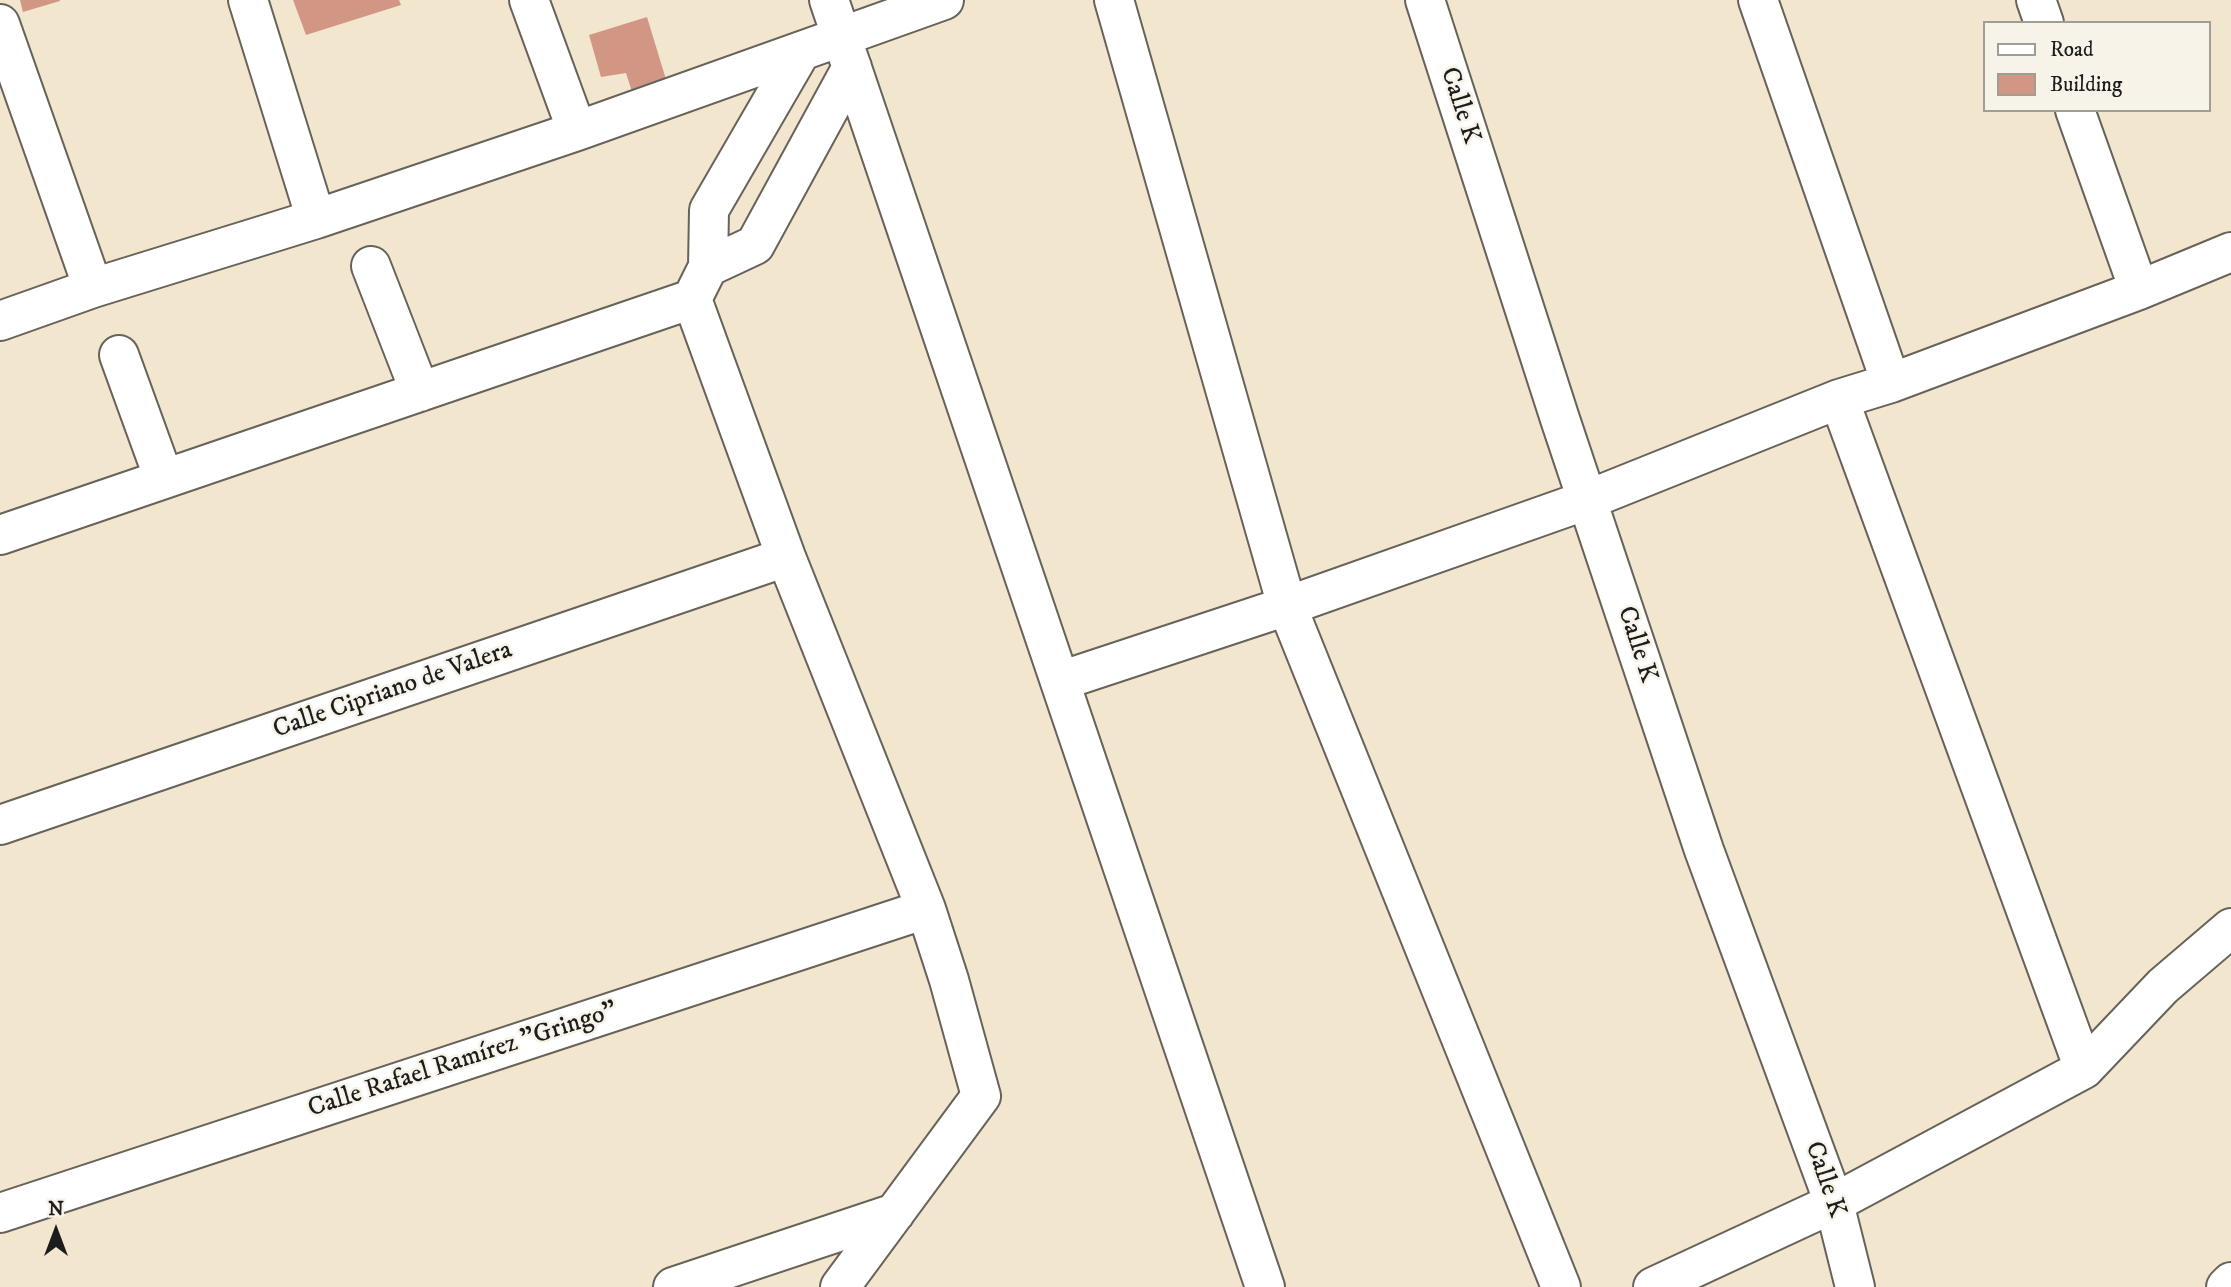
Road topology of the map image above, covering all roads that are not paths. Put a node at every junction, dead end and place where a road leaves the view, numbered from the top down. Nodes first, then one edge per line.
1 (248, 0) edge
2 (528, 0) edge
3 (829, 0) edge
4 (944, 0) edge
5 (1114, 0) edge
6 (1425, 0) edge
7 (1758, 0) edge
8 (2036, 0) edge
9 (2044, 21) edge
10 (0, 24) edge
11 (848, 51) junction
12 (800, 53) junction
13 (2076, 112) edge
14 (577, 131) junction
15 (316, 219) junction
16 (2231, 252) edge
17 (371, 266) dead end
18 (700, 283) junction
19 (93, 288) junction
20 (2139, 290) junction
21 (0, 321) edge
22 (119, 355) dead end
23 (1891, 383) junction
24 (420, 392) junction
25 (1839, 399) junction
26 (164, 479) junction
27 (1587, 500) junction
28 (0, 535) edge
29 (786, 557) junction
30 (1287, 606) junction
31 (1060, 681) junction
32 (0, 825) edge
33 (926, 909) junction
34 (2231, 928) edge
35 (2084, 1069) junction
36 (1834, 1203) junction
37 (0, 1213) edge
38 (895, 1213) junction
39 (2231, 1282) edge
40 (673, 1287) edge
41 (840, 1287) edge
42 (1265, 1287) edge
43 (1561, 1287) edge
44 (1653, 1287) edge
45 (1855, 1287) edge
46 (2226, 1287) edge

1 - 15 street
2 - 14 street
3 - 11 street
4 - 11 street
5 - 30 street
6 - 27 street, Calle K
7 - 23 street
8 - 9 street
10 - 19 street
11 - 12 street
11 - 18 street
11 - 31 street
12 - 14 street
12 - 18 street
13 - 20 street
14 - 15 street
15 - 19 street
16 - 20 street
17 - 24 street
18 - 24 street
18 - 29 street
19 - 21 street
20 - 23 street
22 - 26 street
23 - 25 street
24 - 26 street
25 - 27 street
25 - 35 street
26 - 28 street
27 - 30 street
27 - 36 street, Calle K
29 - 32 street, Calle Cipriano de Valera
29 - 33 street
30 - 31 street
30 - 43 street
31 - 42 street
33 - 37 street, Calle Rafael Ramírez "Gringo"
33 - 38 street
34 - 35 street
35 - 36 street
36 - 44 street
36 - 45 street, Calle K
38 - 40 street
38 - 41 street
39 - 46 street

